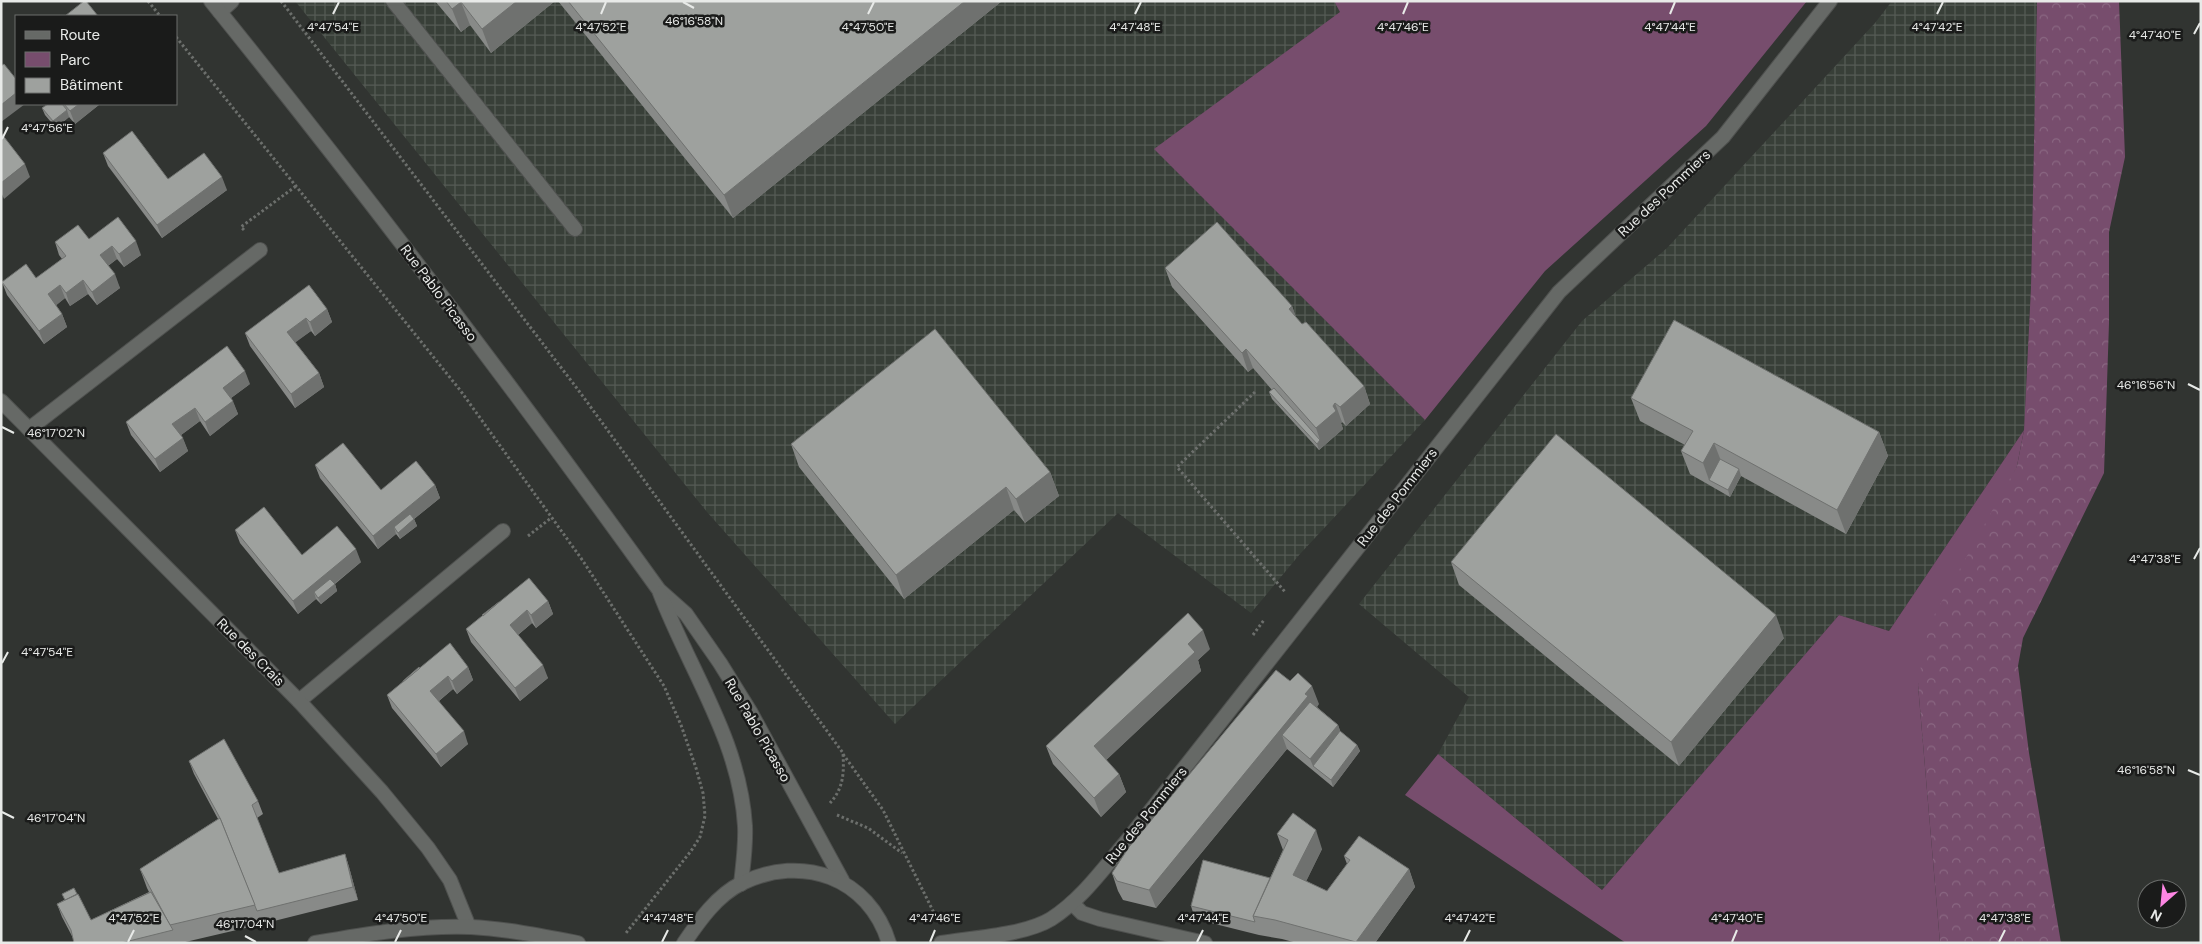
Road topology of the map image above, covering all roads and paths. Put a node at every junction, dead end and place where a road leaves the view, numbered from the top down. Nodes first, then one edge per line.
1 (148, 1) edge
2 (232, 1) edge
3 (281, 1) edge
4 (393, 1) edge
5 (1830, 1) edge
6 (216, 7) edge
7 (159, 15) edge
8 (178, 39) edge
9 (296, 186) junction
10 (575, 229) dead end
11 (260, 250) joint
12 (1255, 392) dead end
13 (1, 401) edge
14 (29, 429) junction
15 (503, 531) dead end
16 (659, 590) junction
17 (1286, 593) dead end
18 (299, 701) junction
19 (842, 753) junction
20 (826, 806) dead end
21 (829, 813) dead end
22 (903, 854) junction
23 (842, 880) junction
24 (741, 884) junction
25 (1072, 903) junction
26 (940, 923) dead end
27 (470, 927) junction
28 (626, 933) dead end
29 (315, 943) edge
30 (578, 943) edge
31 (684, 943) edge
32 (888, 943) edge
33 (942, 943) edge
34 (1205, 943) edge

1 - 7 path
2 - 6 street
3 - 19 path
4 - 10 street
5 - 25 street, Rue des Pommiers
6 - 16 street, Rue Pablo Picasso
8 - 9 path
9 - 11 path
9 - 28 path
11 - 14 street
12 - 17 path
13 - 14 street, Rue des Crais
14 - 18 street, Rue des Crais
15 - 18 street
16 - 23 street, Rue Pablo Picasso
16 - 24 street, Rue Pablo Picasso
18 - 27 street, Rue des Crais
19 - 20 path
19 - 22 path
21 - 22 path
22 - 26 path
23 - 24 street
23 - 32 street
24 - 31 street
25 - 33 street, Rue des Pommiers
25 - 34 street
27 - 29 street
27 - 30 street

